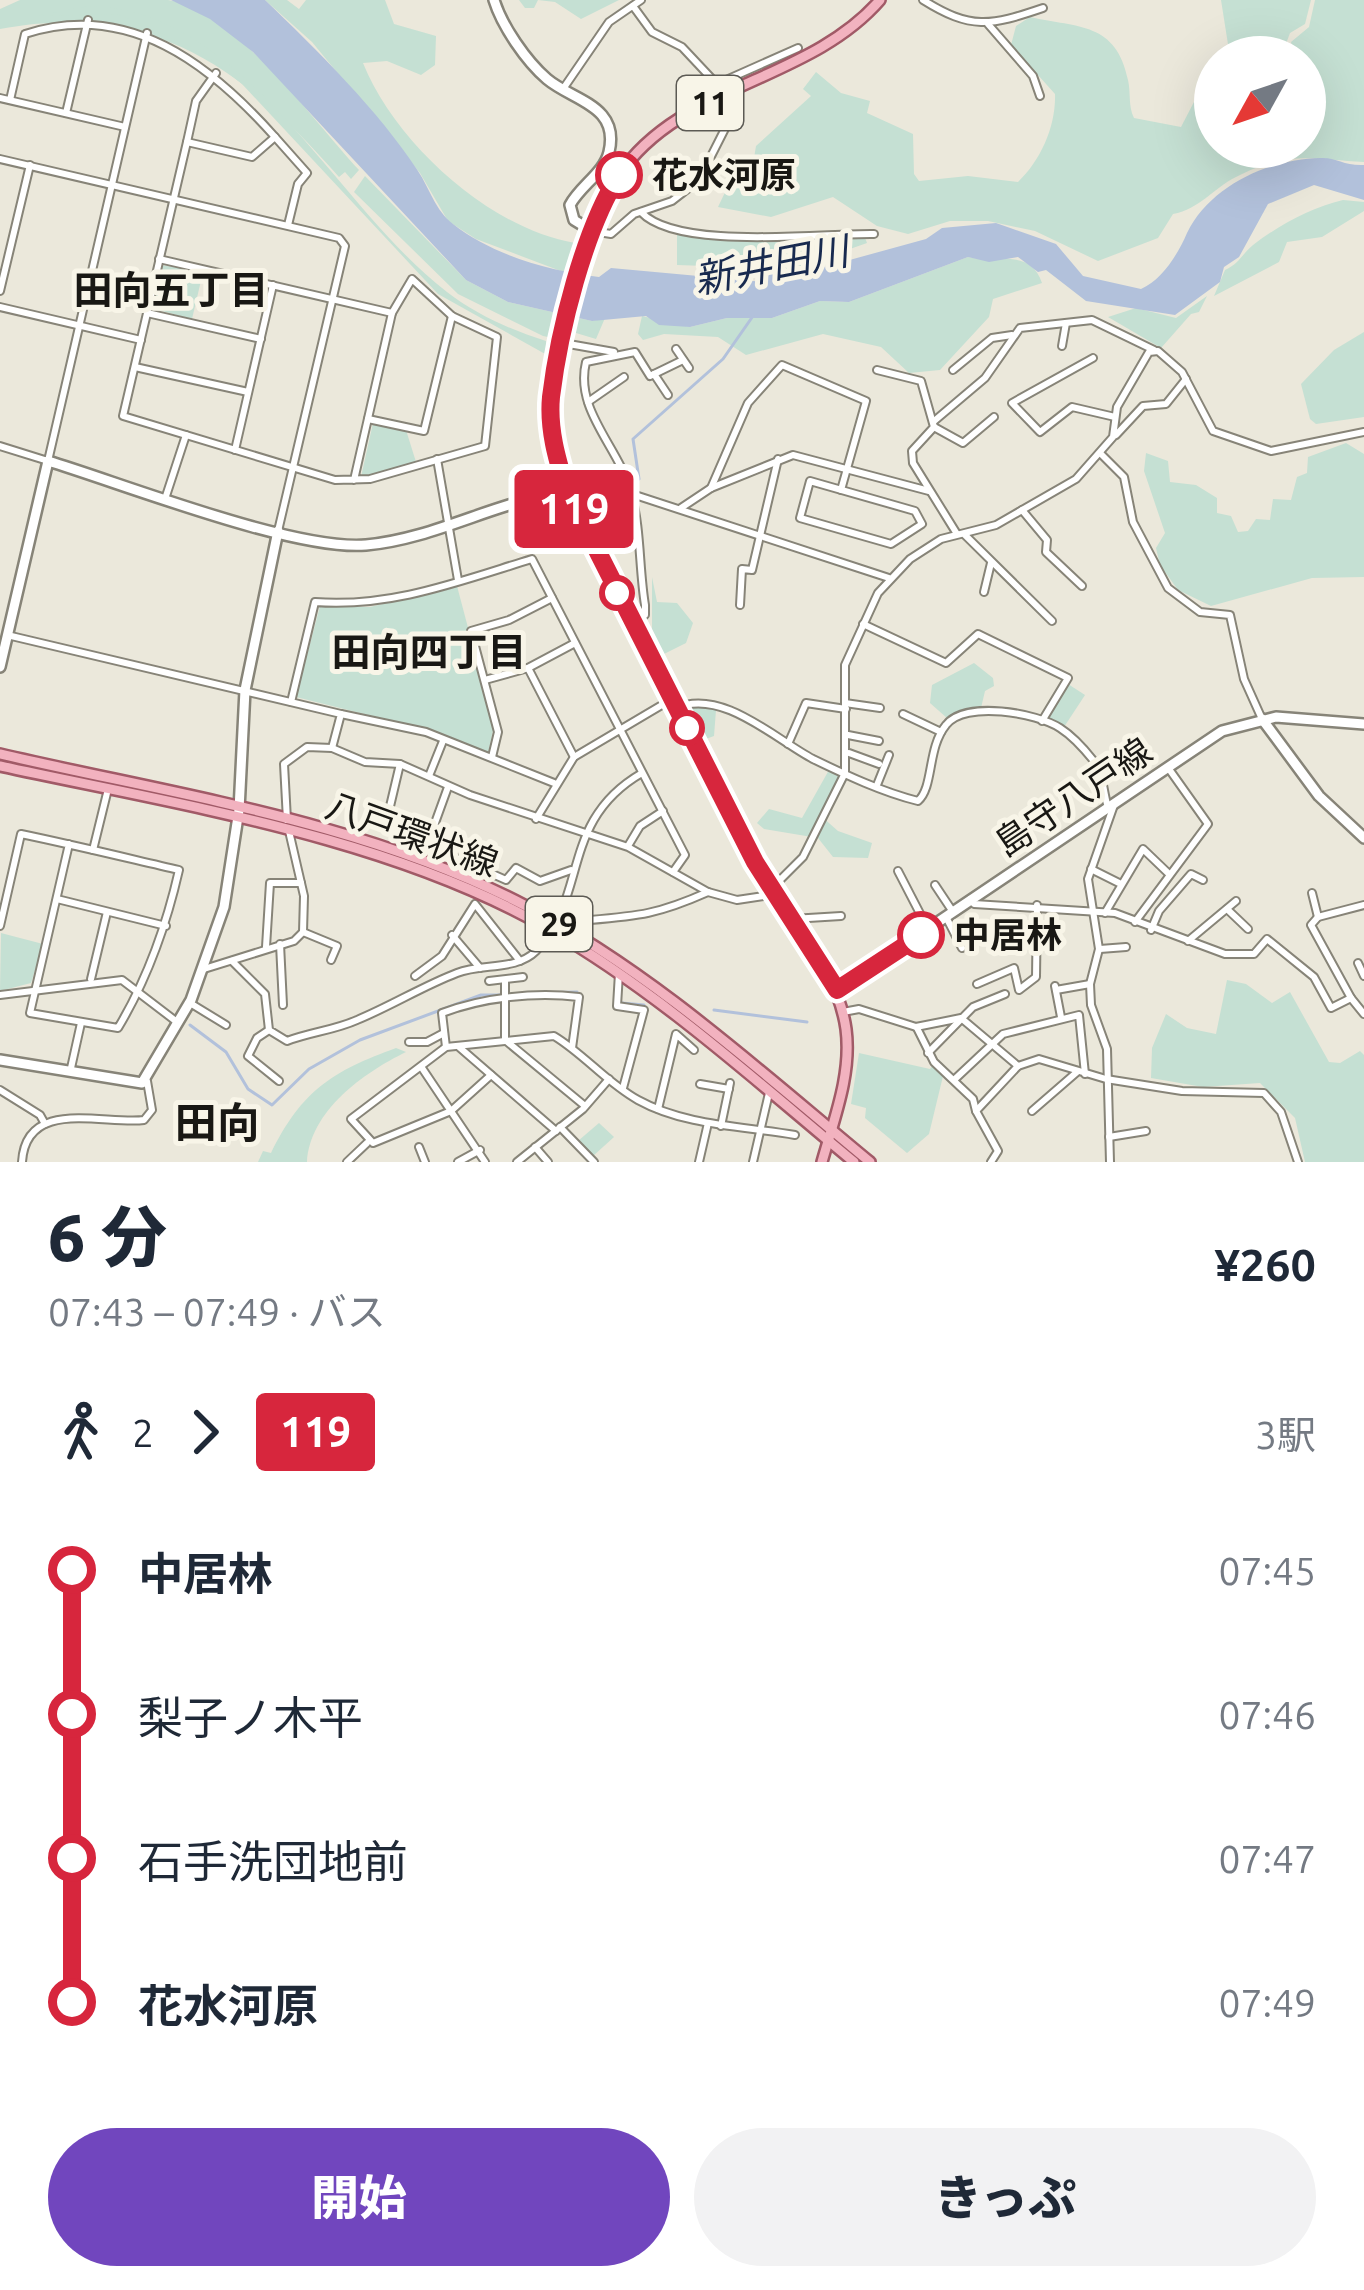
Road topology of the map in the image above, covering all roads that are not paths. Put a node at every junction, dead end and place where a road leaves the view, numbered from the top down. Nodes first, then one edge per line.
1 (494, 0) edge
2 (641, 0) edge
3 (880, 0) edge
4 (923, 0) edge
5 (633, 6) junction
6 (1043, 8) dead end
7 (88, 20) junction
8 (988, 24) junction
9 (147, 33) junction
10 (798, 48) dead end
11 (216, 73) junction
12 (563, 89) junction
13 (1040, 96) dead end
14 (0, 98) edge
15 (717, 99) junction
16 (10, 100) junction
17 (66, 113) junction
18 (125, 127) junction
19 (275, 137) junction
20 (187, 142) junction
21 (0, 159) edge
22 (30, 165) junction
23 (111, 185) junction
24 (173, 199) junction
25 (641, 212) junction
26 (288, 225) junction
27 (592, 231) junction
28 (874, 234) dead end
29 (160, 259) junction
30 (274, 285) junction
31 (0, 291) edge
32 (333, 299) junction
33 (0, 307) edge
34 (147, 313) junction
35 (392, 313) junction
36 (452, 316) junction
37 (1066, 322) junction
38 (79, 325) junction
39 (1012, 335) junction
40 (564, 338) junction
41 (261, 339) junction
42 (141, 340) junction
43 (1062, 346) dead end
44 (676, 349) dead end
45 (1154, 350) junction
46 (614, 352) junction
47 (1093, 358) dead end
48 (683, 360) junction
49 (134, 367) junction
50 (689, 368) dead end
51 (877, 370) dead end
52 (953, 370) dead end
53 (654, 374) junction
54 (624, 377) dead end
55 (1186, 380) junction
56 (248, 392) junction
57 (668, 395) dead end
58 (588, 402) junction
59 (994, 417) dead end
60 (1115, 417) junction
61 (368, 419) junction
62 (933, 424) junction
63 (1364, 432) edge
64 (186, 435) junction
65 (1113, 437) junction
66 (0, 446) edge
67 (235, 450) junction
68 (1101, 454) junction
69 (437, 459) junction
70 (778, 459) junction
71 (48, 461) junction
72 (847, 467) junction
73 (293, 468) junction
74 (354, 480) junction
75 (711, 488) junction
76 (566, 489) junction
77 (841, 490) junction
78 (929, 491) junction
79 (632, 494) junction
80 (166, 496) junction
81 (681, 508) junction
82 (1022, 510) junction
83 (449, 523) junction
84 (278, 531) junction
85 (758, 533) junction
86 (960, 534) junction
87 (906, 535) junction
88 (918, 553) junction
89 (991, 563) junction
90 (889, 578) junction
91 (458, 582) junction
92 (1082, 586) dead end
93 (984, 592) dead end
94 (552, 598) junction
95 (740, 605) dead end
96 (1052, 621) dead end
97 (632, 623) junction
98 (863, 624) junction
99 (8, 635) junction
100 (575, 643) junction
101 (0, 667) edge
102 (528, 668) junction
103 (484, 680) junction
104 (245, 690) junction
105 (292, 702) junction
106 (674, 704) junction
107 (845, 706) junction
108 (880, 708) dead end
109 (341, 713) junction
110 (902, 714) dead end
111 (1262, 718) junction
112 (1042, 721) junction
113 (1364, 724) edge
114 (619, 727) junction
115 (941, 732) junction
116 (848, 735) junction
117 (444, 739) junction
118 (879, 741) dead end
119 (788, 744) junction
120 (332, 748) junction
121 (849, 753) junction
122 (0, 754) edge
123 (889, 755) dead end
124 (574, 757) junction
125 (491, 758) junction
126 (400, 764) junction
127 (879, 764) dead end
128 (0, 766) edge
129 (1166, 766) junction
130 (642, 773) junction
131 (845, 773) junction
132 (429, 776) junction
133 (554, 783) junction
134 (448, 786) junction
135 (877, 786) junction
136 (108, 789) junction
137 (1111, 802) junction
138 (663, 811) junction
139 (238, 815) junction
140 (387, 819) dead end
141 (536, 819) junction
142 (288, 825) junction
143 (586, 832) junction
144 (1364, 838) edge
145 (69, 844) junction
146 (628, 847) junction
147 (93, 850) junction
148 (1091, 868) junction
149 (571, 870) junction
150 (898, 871) dead end
151 (673, 872) junction
152 (1168, 873) junction
153 (1203, 880) dead end
154 (301, 883) junction
155 (1119, 883) junction
156 (935, 885) dead end
157 (772, 891) junction
158 (707, 892) junction
159 (1312, 893) dead end
160 (57, 899) junction
161 (970, 899) junction
162 (1237, 901) dead end
163 (562, 904) junction
164 (1037, 905) junction
165 (1364, 905) edge
166 (1227, 909) junction
167 (107, 912) junction
168 (1094, 912) junction
169 (1105, 913) junction
170 (950, 914) junction
171 (842, 916) dead end
172 (1318, 917) junction
173 (791, 919) junction
174 (1135, 922) junction
175 (0, 926) edge
176 (166, 926) junction
177 (552, 926) junction
178 (928, 929) junction
179 (1248, 929) dead end
180 (1151, 930) junction
181 (303, 932) junction
182 (452, 935) junction
183 (1188, 941) junction
184 (280, 944) junction
185 (266, 947) junction
186 (1126, 947) dead end
187 (962, 948) dead end
188 (1100, 949) junction
189 (232, 961) junction
190 (331, 961) dead end
191 (520, 961) junction
192 (1358, 963) dead end
193 (480, 968) junction
194 (204, 970) junction
195 (619, 973) junction
196 (415, 976) dead end
197 (1364, 976) edge
198 (523, 977) dead end
199 (91, 980) junction
200 (505, 980) junction
201 (489, 981) dead end
202 (977, 984) dead end
203 (1090, 984) junction
204 (37, 986) junction
205 (837, 990) junction
206 (140, 991) junction
207 (0, 994) edge
208 (1005, 994) dead end
209 (1351, 998) junction
210 (506, 1000) junction
211 (190, 1003) junction
212 (283, 1006) dead end
213 (1363, 1009) edge
214 (843, 1012) junction
215 (1060, 1017) junction
216 (961, 1018) junction
217 (81, 1023) junction
218 (179, 1025) junction
219 (226, 1025) dead end
220 (916, 1027) junction
221 (269, 1030) junction
222 (444, 1033) junction
223 (506, 1040) junction
224 (409, 1042) dead end
225 (989, 1042) junction
226 (458, 1046) junction
227 (446, 1047) junction
228 (572, 1048) junction
229 (694, 1050) dead end
230 (928, 1053) junction
231 (0, 1060) edge
232 (1018, 1066) junction
233 (71, 1068) junction
234 (422, 1068) junction
235 (1081, 1073) junction
236 (491, 1075) junction
237 (955, 1078) junction
238 (609, 1079) junction
239 (1106, 1079) junction
240 (147, 1081) junction
241 (279, 1081) dead end
242 (700, 1084) dead end
243 (622, 1089) junction
244 (0, 1090) edge
245 (769, 1094) junction
246 (585, 1106) junction
247 (658, 1109) junction
248 (451, 1111) junction
249 (976, 1111) junction
250 (1032, 1111) dead end
251 (45, 1124) junction
252 (708, 1124) junction
253 (721, 1126) junction
254 (558, 1129) junction
255 (760, 1129) junction
256 (1145, 1131) dead end
257 (795, 1135) dead end
258 (830, 1135) junction
259 (1109, 1137) junction
260 (367, 1143) junction
261 (418, 1147) dead end
262 (535, 1147) junction
263 (480, 1150) junction
264 (22, 1162) edge
265 (347, 1162) edge
266 (425, 1162) edge
267 (458, 1162) edge
268 (485, 1162) edge
269 (518, 1162) edge
270 (548, 1162) edge
271 (594, 1162) edge
272 (699, 1162) edge
273 (753, 1162) edge
274 (822, 1162) edge
275 (854, 1162) edge
276 (870, 1162) edge
277 (991, 1162) edge
278 (1110, 1162) edge
279 (1298, 1162) edge

1 - 12 street
2 - 5 street
3 - 15 main road, 11
4 - 8 street
5 - 10 street
5 - 12 street
6 - 8 street
7 - 9 street
7 - 16 street
7 - 17 street
8 - 13 street
9 - 11 street
9 - 18 street
11 - 19 street
11 - 20 street
12 - 27 street
14 - 16 street
15 - 25 street
15 - 27 main road, 11
16 - 17 street
17 - 18 street
18 - 23 street
19 - 20 street
19 - 26 street
20 - 24 street
21 - 22 street
22 - 23 street
22 - 31 street
23 - 24 street
23 - 38 street
24 - 26 street
24 - 29 street
25 - 27 street
25 - 28 street
26 - 32 street
27 - 40 main road, 11
29 - 30 street
29 - 34 street
30 - 32 street
30 - 41 street
32 - 35 street
32 - 73 street
33 - 38 street
34 - 41 street
34 - 42 street
35 - 36 street
35 - 61 street
36 - 61 street
36 - 69 street
37 - 39 street
37 - 43 street
37 - 45 street
38 - 42 street
38 - 71 street
39 - 52 street
39 - 62 street
40 - 46 street
40 - 76 main road, 11
41 - 56 street
42 - 49 street
44 - 48 street
45 - 55 street
45 - 60 street
46 - 53 street
46 - 58 street
47 - 60 street
48 - 50 street
48 - 53 street
49 - 56 street
49 - 64 street
51 - 62 street
53 - 57 street
54 - 58 street
55 - 63 street
55 - 65 street
56 - 67 street
58 - 79 street
59 - 62 street
60 - 65 street
61 - 74 street
62 - 78 street
64 - 67 street
64 - 80 street
65 - 68 street
66 - 71 street
67 - 73 street
68 - 82 street
68 - 111 street
69 - 74 street
69 - 83 street
70 - 72 street
70 - 75 street
70 - 85 street
71 - 80 street
71 - 99 street
72 - 75 street
72 - 77 street
72 - 78 street
73 - 74 street
73 - 84 street
75 - 81 street
76 - 79 street
76 - 83 street
76 - 97 main road, 11
77 - 87 street
77 - 87 street
78 - 86 street
79 - 81 street
79 - 97 street
80 - 84 street
81 - 85 street
82 - 86 street
82 - 92 street
83 - 84 street
83 - 91 street
84 - 104 street
85 - 90 street
85 - 95 street
86 - 88 street
86 - 89 street
87 - 88 street
88 - 90 street
89 - 93 street
89 - 96 street
90 - 98 street
91 - 94 street
91 - 105 street
94 - 100 street
94 - 103 street
97 - 106 main road, 11
98 - 107 street
98 - 112 street
99 - 101 street
99 - 104 street
100 - 102 street
100 - 114 street
102 - 103 street
102 - 124 street
103 - 125 street
104 - 105 street
104 - 139 street
105 - 109 street
106 - 114 street
106 - 119 street
106 - 157 main road, 11
107 - 108 street
107 - 116 street
107 - 119 street
109 - 117 street
109 - 120 street
110 - 115 street
111 - 113 street, 島守八戸線
111 - 129 street, 島守八戸線
111 - 144 street
112 - 115 street
112 - 137 street
114 - 124 street
114 - 130 street
115 - 135 street
116 - 118 street
116 - 121 street
117 - 125 street
117 - 132 street
119 - 131 street
120 - 126 street
120 - 142 street
121 - 127 street
121 - 131 street
122 - 139 main road, 八戸環状線 / 29
123 - 135 street
124 - 133 street
125 - 133 street
126 - 132 street
126 - 140 street
128 - 136 main road, 八戸環状線 / 29
129 - 137 street, 島守八戸線
129 - 152 street
130 - 138 street
130 - 143 street
131 - 135 street
131 - 157 street
132 - 134 street
133 - 141 street
134 - 141 street
134 - 149 street
136 - 139 main road, 八戸環状線 / 29
136 - 147 street
137 - 148 street
137 - 161 street, 島守八戸線
138 - 146 street
138 - 151 street
139 - 142 main road, 八戸環状線 / 29
139 - 194 street
141 - 143 street
142 - 154 street
142 - 177 main road, 八戸環状線 / 29
143 - 146 street
143 - 149 street
145 - 147 street
145 - 160 street
145 - 175 street
146 - 151 street
147 - 176 street
148 - 155 street
148 - 168 street
149 - 163 street
150 - 178 street
151 - 158 street
152 - 155 street
152 - 174 street
153 - 180 street
154 - 181 street
154 - 185 street
155 - 169 street
156 - 170 street
157 - 158 street
157 - 173 main road, 11
158 - 163 street
159 - 172 street
160 - 167 street
160 - 204 street
161 - 164 street
161 - 170 street, 島守八戸線
162 - 166 street
163 - 177 street
164 - 168 street
164 - 202 street
165 - 172 street
166 - 179 street
166 - 183 street
167 - 176 street
167 - 199 street
168 - 169 street
168 - 188 street
169 - 174 street
170 - 178 street, 島守八戸線
170 - 187 street
171 - 173 street
172 - 209 street
173 - 205 main road, 11
174 - 180 street
176 - 206 street
177 - 191 street
177 - 195 main road, 八戸環状線 / 29
177 - 258 main road, 八戸環状線 / 29
178 - 205 street, 島守八戸線
180 - 183 street
181 - 184 street
181 - 190 street
182 - 191 street
182 - 193 street
182 - 196 street
183 - 209 street
184 - 185 street
184 - 212 street
185 - 189 street
186 - 188 street
188 - 203 street
189 - 194 street
189 - 221 street
191 - 193 street
192 - 197 street
193 - 221 street
194 - 211 street
195 - 243 street
195 - 245 main road, 八戸環状線 / 29
198 - 200 street
199 - 204 street
199 - 206 street
200 - 201 street
200 - 210 street
203 - 215 street
203 - 239 street
204 - 207 street
204 - 217 street
205 - 214 main road, 11
206 - 217 street
206 - 218 street
208 - 216 street
209 - 213 street
210 - 222 street
210 - 223 street
210 - 228 street
211 - 218 street
211 - 219 street
214 - 220 street
214 - 258 main road, 11
215 - 225 street
215 - 235 street
216 - 220 street
216 - 225 street
216 - 230 street
217 - 233 street
218 - 240 street
220 - 230 street
221 - 241 street
222 - 224 street
222 - 227 street
223 - 226 street
223 - 228 street
223 - 246 street
225 - 232 street
225 - 237 street
226 - 227 street
226 - 236 street
227 - 234 street
228 - 238 street
229 - 247 street
230 - 237 street
231 - 233 street
232 - 235 street
232 - 249 street
233 - 240 street
234 - 248 street
234 - 260 street
235 - 239 street
235 - 250 street
236 - 248 street
236 - 254 street
237 - 249 street
238 - 243 street
238 - 246 street
239 - 259 street
239 - 279 street
240 - 251 street
242 - 253 street
243 - 247 street
244 - 251 street
245 - 255 street
245 - 258 main road, 八戸環状線 / 29
246 - 254 street
247 - 252 street
248 - 260 street
248 - 263 street
249 - 277 street
251 - 264 street
252 - 253 street
252 - 272 street
253 - 255 street
254 - 262 street
254 - 271 street
255 - 257 street
255 - 273 street
256 - 259 street
258 - 274 main road, 11
258 - 275 main road, 八戸環状線 / 29
258 - 276 main road, 八戸環状線 / 29
259 - 278 street
260 - 265 street
261 - 266 street
262 - 269 street
262 - 270 street
263 - 267 street
263 - 268 street

